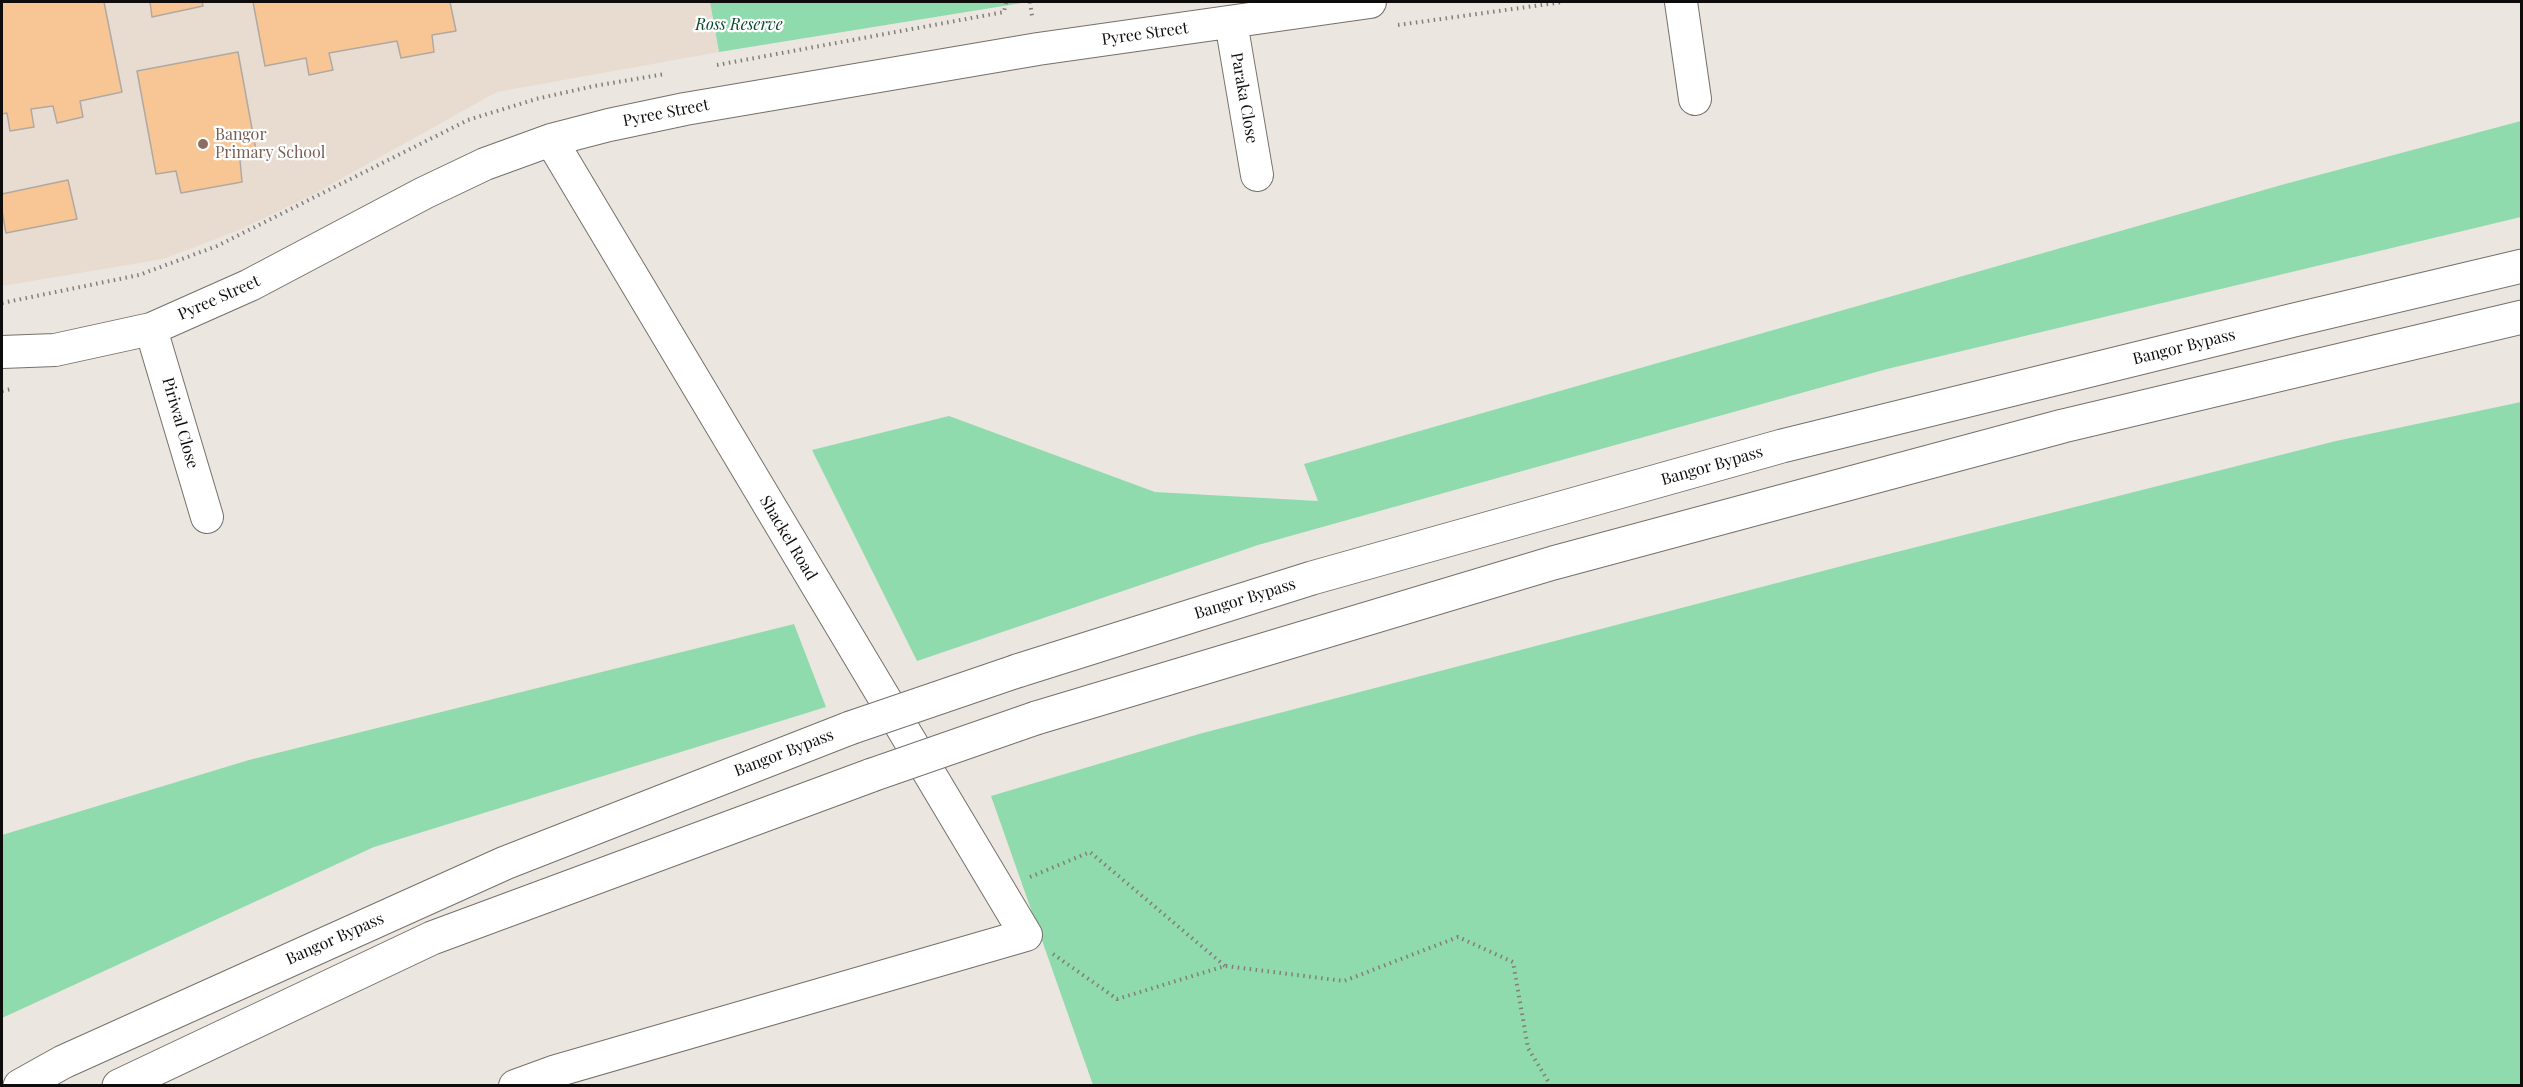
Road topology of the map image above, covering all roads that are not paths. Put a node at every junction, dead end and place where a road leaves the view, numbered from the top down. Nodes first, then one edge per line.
1 (1370, 2) edge
2 (1681, 2) edge
3 (1231, 22) junction
4 (1695, 99) dead end
5 (551, 140) junction
6 (1257, 175) dead end
7 (2522, 266) edge
8 (2522, 317) edge
9 (151, 329) junction
10 (2, 352) edge
11 (207, 517) dead end
12 (20, 1086) edge
13 (119, 1086) edge
14 (515, 1086) edge

1 - 3 street, Pyree Street
2 - 4 street
3 - 5 street, Pyree Street
3 - 6 street, Paraka Close
5 - 9 street, Pyree Street
5 - 14 street, Shackel Road
7 - 12 main road, Bangor Bypass, bridge
8 - 13 main road, bridge
9 - 10 street, Pyree Street
9 - 11 street, Piriwal Close

